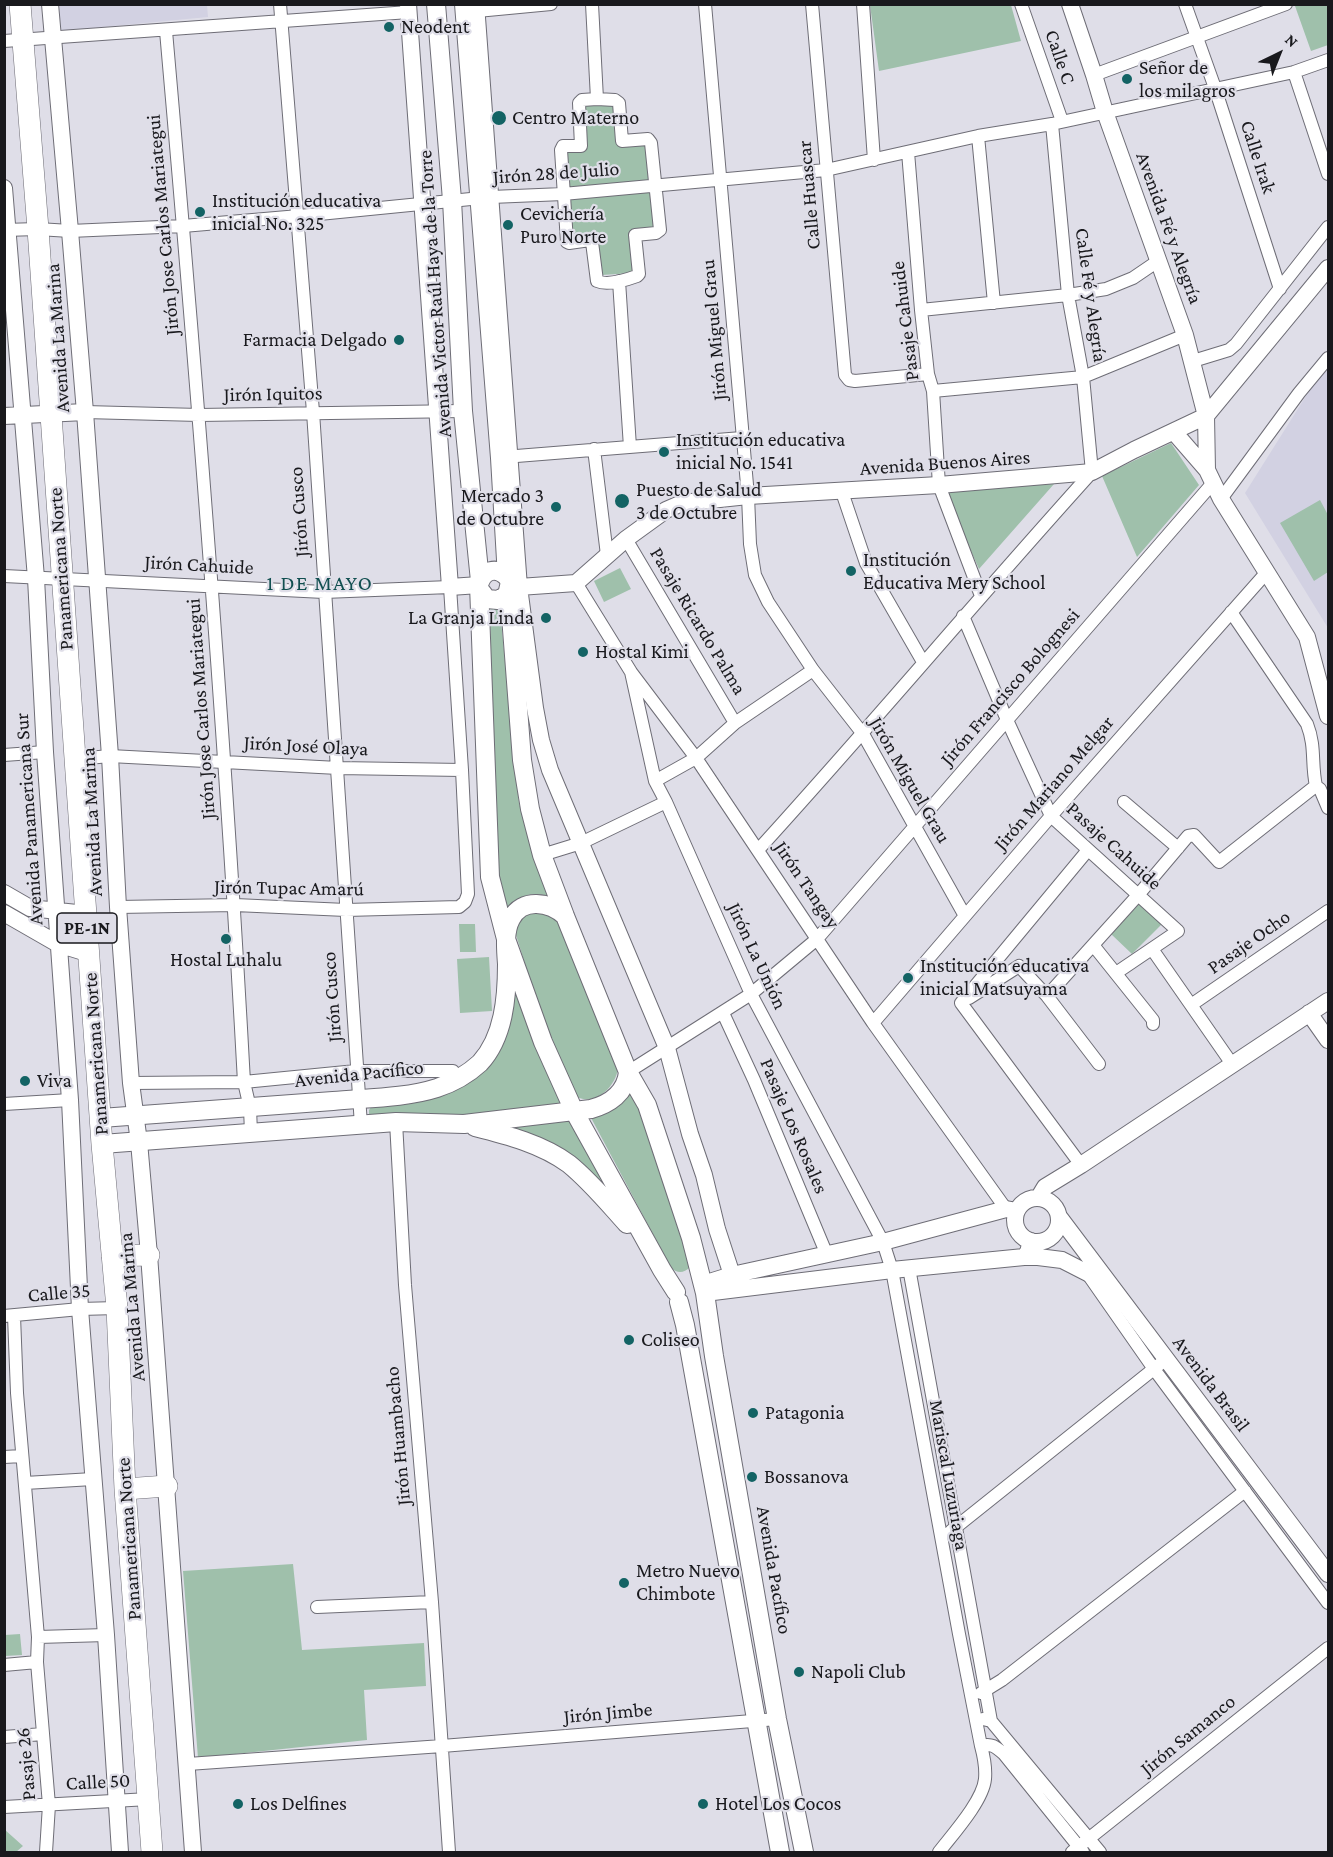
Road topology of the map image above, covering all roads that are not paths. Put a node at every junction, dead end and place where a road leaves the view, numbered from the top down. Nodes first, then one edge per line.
1 (20, 4) edge
2 (50, 4) edge
3 (280, 4) edge
4 (436, 4) edge
5 (551, 4) edge
6 (592, 4) edge
7 (705, 4) edge
8 (812, 4) edge
9 (863, 4) edge
10 (1021, 4) edge
11 (1070, 4) edge
12 (1185, 4) edge
13 (1279, 6) edge
14 (472, 7) edge
15 (409, 8) edge
16 (282, 22) junction
17 (166, 31) junction
18 (1197, 36) junction
19 (52, 39) junction
20 (13, 41) edge
21 (1329, 60) edge
22 (1294, 72) junction
23 (1094, 75) junction
24 (1215, 88) junction
25 (597, 99) junction
26 (1105, 112) junction
27 (1057, 123) junction
28 (978, 136) junction
29 (908, 152) junction
30 (874, 160) junction
31 (826, 170) junction
32 (1329, 174) edge
33 (721, 180) junction
34 (655, 185) junction
35 (4, 188) edge
36 (563, 194) junction
37 (485, 197) junction
38 (452, 200) junction
39 (422, 204) junction
40 (298, 216) junction
41 (183, 226) junction
42 (1329, 227) edge
43 (38, 229) junction
44 (6, 230) edge
45 (70, 231) junction
46 (1158, 261) junction
47 (1329, 268) edge
48 (619, 281) junction
49 (1280, 289) junction
50 (1068, 295) junction
51 (994, 303) junction
52 (921, 310) junction
53 (1185, 335) junction
54 (1329, 357) edge
55 (1193, 361) junction
56 (928, 374) junction
57 (1083, 376) junction
58 (933, 392) junction
59 (436, 410) junction
60 (463, 411) junction
61 (85, 412) junction
62 (313, 412) junction
63 (50, 414) junction
64 (23, 415) junction
65 (199, 415) junction
66 (4, 416) edge
67 (1206, 416) junction
68 (1174, 432) junction
69 (742, 438) junction
70 (630, 447) junction
71 (594, 449) junction
72 (504, 457) junction
73 (1092, 472) junction
74 (1210, 477) junction
75 (939, 485) junction
76 (842, 492) junction
77 (748, 496) junction
78 (1221, 499) junction
79 (626, 538) junction
80 (607, 555) junction
81 (1267, 572) junction
82 (4, 576) edge
83 (36, 578) junction
84 (62, 580) junction
85 (96, 581) junction
86 (576, 583) junction
87 (480, 585) junction
88 (511, 585) junction
89 (211, 587) junction
90 (450, 587) junction
91 (324, 591) junction
92 (981, 596) junction
93 (1231, 612) junction
94 (963, 616) junction
95 (923, 662) junction
96 (813, 670) junction
97 (631, 672) junction
98 (1325, 687) edge
99 (1329, 716) edge
100 (1007, 720) junction
101 (735, 723) junction
102 (863, 734) junction
103 (45, 752) junction
104 (4, 755) edge
105 (110, 756) junction
106 (696, 758) junction
107 (76, 759) junction
108 (226, 762) junction
109 (338, 768) junction
110 (462, 770) junction
111 (655, 781) junction
112 (1317, 786) junction
113 (666, 802) junction
114 (1124, 802) dead end
115 (1329, 808) edge
116 (1051, 816) junction
117 (915, 825) junction
118 (581, 843) junction
119 (1178, 848) junction
120 (758, 850) junction
121 (1088, 850) junction
122 (542, 855) junction
123 (4, 893) edge
124 (1139, 894) junction
125 (235, 905) junction
126 (118, 907) junction
127 (346, 910) junction
128 (57, 911) junction
129 (1329, 911) edge
130 (4, 913) edge
131 (86, 914) junction
132 (565, 916) junction
133 (965, 916) junction
134 (506, 939) junction
135 (817, 939) junction
136 (58, 944) junction
137 (1093, 945) junction
138 (1152, 949) junction
139 (90, 954) junction
140 (1116, 974) junction
141 (751, 994) junction
142 (1047, 996) junction
143 (1329, 1001) edge
144 (961, 1003) junction
145 (1191, 1005) junction
146 (723, 1013) junction
147 (1309, 1013) junction
148 (873, 1023) junction
149 (1153, 1024) dead end
150 (1329, 1040) edge
151 (667, 1048) junction
152 (1099, 1064) dead end
153 (1232, 1064) junction
154 (357, 1071) junction
155 (453, 1071) dead end
156 (628, 1072) junction
157 (244, 1082) junction
158 (131, 1083) junction
159 (359, 1098) junction
160 (69, 1100) junction
161 (4, 1104) edge
162 (250, 1108) junction
163 (574, 1111) junction
164 (135, 1116) junction
165 (101, 1118) junction
166 (396, 1122) junction
167 (464, 1124) junction
168 (361, 1125) junction
169 (251, 1133) junction
170 (139, 1142) junction
171 (102, 1144) junction
172 (1081, 1165) junction
173 (1039, 1197) junction
174 (1011, 1210) junction
175 (1059, 1218) junction
176 (1034, 1241) junction
177 (883, 1242) junction
178 (649, 1247) junction
179 (149, 1255) junction
180 (827, 1255) junction
181 (112, 1256) junction
182 (1024, 1257) junction
183 (1062, 1260) junction
184 (900, 1269) junction
185 (1086, 1272) junction
186 (732, 1275) junction
187 (1111, 1286) junction
188 (704, 1289) junction
189 (677, 1297) junction
190 (117, 1308) junction
191 (80, 1309) junction
192 (9, 1316) edge
193 (1160, 1364) junction
194 (11, 1393) edge
195 (22, 1456) junction
196 (4, 1457) edge
197 (93, 1479) junction
198 (25, 1483) junction
199 (167, 1486) junction
200 (125, 1489) junction
201 (1245, 1491) junction
202 (956, 1528) junction
203 (941, 1539) junction
204 (1329, 1575) edge
205 (432, 1602) junction
206 (1329, 1603) edge
207 (317, 1607) dead end
208 (106, 1635) junction
209 (38, 1637) junction
210 (1329, 1648) edge
211 (37, 1662) junction
212 (4, 1665) edge
213 (986, 1691) junction
214 (971, 1697) junction
215 (974, 1715) junction
216 (777, 1719) junction
217 (756, 1721) junction
218 (991, 1721) junction
219 (43, 1734) junction
220 (4, 1737) edge
221 (442, 1746) junction
222 (981, 1746) junction
223 (188, 1764) junction
224 (149, 1799) junction
225 (116, 1800) junction
226 (50, 1805) junction
227 (4, 1807) edge
228 (1089, 1838) junction
229 (1078, 1851) edge
230 (46, 1852) edge
231 (120, 1852) edge
232 (152, 1852) edge
233 (193, 1852) edge
234 (449, 1852) edge
235 (780, 1852) edge
236 (804, 1852) edge
237 (939, 1852) edge
238 (1100, 1852) edge

1 - 20 highway, Panamericana Norte / PE-1N
2 - 19 main road, Avenida La Marina
3 - 16 street, Jirón Cusco
4 - 38 main road, Avenida Victor Raúl Haya de la Torre
5 - 14 street
6 - 25 street
7 - 33 street, Jirón Miguel Grau
8 - 31 street, Calle Huascar
9 - 30 street
10 - 27 street, Calle C
11 - 23 main road, Avenida Fé y Alegría
12 - 18 street, Calle Irak
13 - 18 street
14 - 37 main road
15 - 16 street
15 - 39 main road
16 - 17 street
16 - 40 street, Jirón Cusco
17 - 19 street
17 - 41 street, Jirón Jose Carlos Mariategui
18 - 23 street
18 - 24 street, Calle Irak
19 - 20 street
19 - 45 main road, Avenida La Marina
20 - 43 highway, Panamericana Norte / PE-1N
21 - 22 street, Jirón 28 de Julio
22 - 24 street, Jirón 28 de Julio
22 - 32 street
23 - 26 main road, Avenida Fé y Alegría
24 - 26 street, Jirón 28 de Julio
24 - 49 street, Calle Irak
25 - 34 street
25 - 36 street
26 - 27 street, Jirón 28 de Julio
26 - 46 main road, Avenida Fé y Alegría
27 - 28 street, Jirón 28 de Julio
27 - 50 street, Calle Fé y Alegría
28 - 29 street, Jirón 28 de Julio
28 - 51 street
29 - 30 street, Jirón 28 de Julio
29 - 52 street, Pasaje Cahuide
30 - 31 street, Jirón 28 de Julio
31 - 33 street, Jirón 28 de Julio
31 - 56 street, Calle Huascar
33 - 34 street, Jirón 28 de Julio
33 - 69 street, Jirón Miguel Grau
34 - 36 street, Jirón 28 de Julio
34 - 48 street
35 - 44 main road, Avenida Panamericana Sur
36 - 37 street, Jirón 28 de Julio
36 - 48 street
37 - 38 street, Jirón 28 de Julio
37 - 72 main road
38 - 39 street, Jirón 28 de Julio
38 - 60 main road, Avenida Victor Raúl Haya de la Torre
39 - 40 street, Jirón 28 de Julio
39 - 59 main road
40 - 41 street, Jirón 28 de Julio
40 - 62 street, Jirón Cusco
41 - 45 street, Jirón 28 de Julio
41 - 65 street, Jirón Jose Carlos Mariategui
42 - 49 street
43 - 44 street, Jirón 28 de Julio
43 - 45 street, Jirón 28 de Julio
43 - 63 highway, Panamericana Norte / PE-1N
44 - 64 main road, Avenida Panamericana Sur
45 - 61 main road, Avenida La Marina
46 - 50 street
46 - 53 main road, Avenida Fé y Alegría
47 - 67 main road, Avenida Buenos Aires
48 - 70 street
49 - 55 street
50 - 51 street
50 - 57 street, Calle Fé y Alegría
51 - 52 street
52 - 56 street, Pasaje Cahuide
53 - 55 main road, Avenida Fé y Alegría
53 - 57 street
54 - 78 street
55 - 67 main road, Avenida Fé y Alegría
56 - 58 street, Pasaje Cahuide
57 - 58 street
57 - 73 street, Calle Fé y Alegría
58 - 75 street, Pasaje Cahuide
59 - 60 street, Jirón Iquitos
59 - 62 street, Jirón Iquitos
59 - 90 main road
60 - 87 main road, Avenida Victor Raúl Haya de la Torre
61 - 63 main road
61 - 65 street, Jirón Iquitos
61 - 85 main road, Avenida La Marina
62 - 65 street, Jirón Iquitos
62 - 91 street, Jirón Cusco
63 - 64 main road
63 - 84 highway, Panamericana Norte / PE-1N
64 - 66 main road
64 - 83 main road, Avenida Panamericana Sur
65 - 89 street, Jirón Jose Carlos Mariategui
67 - 68 main road, Avenida Buenos Aires
67 - 74 main road, Avenida Fé y Alegría
68 - 73 main road, Avenida Buenos Aires
68 - 74 main road, Avenida Fé y Alegría
69 - 70 street
69 - 77 street, Jirón Miguel Grau
70 - 71 street
71 - 72 street
71 - 80 street
72 - 88 main road
73 - 75 main road, Avenida Buenos Aires
73 - 92 street
74 - 78 main road, Avenida Fé y Alegría
74 - 100 street, Jirón Francisco Bolognesi
75 - 76 main road, Avenida Buenos Aires
75 - 92 street, Pasaje Cahuide
76 - 77 main road, Avenida Buenos Aires
76 - 95 street
77 - 79 main road, Avenida Buenos Aires
77 - 96 street, Jirón Miguel Grau
78 - 81 main road, Avenida Fé y Alegría
79 - 80 main road, Avenida Buenos Aires
79 - 101 street, Pasaje Ricardo Palma
80 - 86 main road, Avenida Buenos Aires
81 - 93 street, Jirón Mariano Melgar
81 - 98 main road, Avenida Fé y Alegría
82 - 83 street, Jirón Cahuide
83 - 84 street, Jirón Cahuide
83 - 103 main road, Avenida Panamericana Sur
84 - 85 street, Jirón Cahuide
84 - 107 highway, Panamericana Norte / PE-1N
85 - 89 street, Jirón Cahuide
85 - 105 main road, Avenida La Marina
86 - 88 main road
86 - 97 street, Jirón Tangay
87 - 88 main road
87 - 88 main road
87 - 90 main road, Jirón Cahuide
87 - 134 main road, Avenida Victor Raúl Haya de la Torre
88 - 118 main road
88 - 122 main road
89 - 91 street, Jirón Cahuide
89 - 108 street, Jirón Jose Carlos Mariategui
90 - 91 street, Jirón Cahuide
90 - 110 street
91 - 109 street, Jirón Cusco
92 - 94 street
93 - 112 street
93 - 116 street, Jirón Mariano Melgar
94 - 95 street
94 - 100 street, Pasaje Cahuide
95 - 102 street
96 - 101 street
96 - 102 street, Jirón Miguel Grau
97 - 106 street, Jirón Tangay
97 - 111 street, Jirón La Unión
98 - 99 main road, Avenida Fé y Alegría
100 - 116 street, Pasaje Cahuide
100 - 117 street, Jirón Francisco Bolognesi
101 - 106 street
102 - 117 street, Jirón Miguel Grau
102 - 120 street
103 - 104 street
103 - 128 main road, Avenida Panamericana Sur
105 - 107 street, Jirón José Olaya
105 - 108 street, Jirón José Olaya
105 - 126 main road, Avenida La Marina
106 - 111 street
106 - 120 street, Jirón Tangay
107 - 131 highway, Panamericana Norte / PE-1N
108 - 109 street, Jirón José Olaya
108 - 125 street, Jirón Jose Carlos Mariategui
109 - 110 street, Jirón José Olaya
109 - 127 street, Jirón Cusco
110 - 127 street, Jirón Tupac Amarú
111 - 113 street, Jirón La Unión
112 - 115 street
112 - 119 street
113 - 118 street
113 - 141 street, Jirón La Unión
114 - 119 street
116 - 121 street, Pasaje Cahuide
116 - 133 street, Jirón Mariano Melgar
117 - 133 street, Jirón Miguel Grau
117 - 135 street, Jirón Francisco Bolognesi
118 - 122 street
118 - 151 main road
119 - 124 street
120 - 135 street, Jirón Tangay
121 - 124 street, Pasaje Cahuide
121 - 144 street
122 - 132 main road
123 - 128 main road
124 - 137 street
124 - 138 street, Pasaje Cahuide
125 - 126 street, Jirón Tupac Amarú
125 - 127 street, Jirón Tupac Amarú
125 - 157 street, Jirón Jose Carlos Mariategui
126 - 158 main road, Avenida La Marina
127 - 154 street, Jirón Cusco
128 - 131 main road
128 - 136 main road, Avenida Panamericana Sur
129 - 145 street, Pasaje Ocho
130 - 136 main road
131 - 139 highway, Panamericana Norte / PE-1N
132 - 134 main road
132 - 156 main road, Avenida Pacífico
133 - 148 street, Jirón Mariano Melgar
134 - 159 main road, Avenida Pacífico
134 - 163 main road
135 - 141 street, Jirón Francisco Bolognesi
135 - 148 street, Jirón Tangay
136 - 139 main road
136 - 160 main road, Avenida Panamericana Sur
137 - 140 street
137 - 142 street
138 - 140 street
138 - 145 street
139 - 165 highway, Panamericana Norte / PE-1N
140 - 149 street
141 - 146 street, Jirón Francisco Bolognesi
141 - 177 street, Jirón La Unión
142 - 144 street
142 - 152 street
143 - 147 main road
144 - 172 street
145 - 153 street
146 - 151 street, Jirón Francisco Bolognesi
146 - 180 street, Pasaje Los Rosales
147 - 150 main road
147 - 153 main road
148 - 174 street, Jirón Tangay
151 - 156 street, Jirón Francisco Bolognesi
151 - 186 main road
153 - 172 main road
154 - 155 street
154 - 157 street
154 - 159 street, Jirón Cusco
156 - 163 main road
156 - 188 main road, Avenida Pacífico
157 - 158 street
157 - 162 street, Jirón Jose Carlos Mariategui
158 - 164 main road, Avenida La Marina
159 - 162 main road, Avenida Pacífico
159 - 168 street, Jirón Cusco
160 - 161 street
160 - 191 main road, Avenida Panamericana Sur
162 - 164 main road, Avenida Pacífico
162 - 169 street, Jirón Jose Carlos Mariategui
163 - 167 main road
163 - 178 main road
164 - 165 main road, Avenida Pacífico
164 - 170 main road, Avenida La Marina
165 - 171 highway, Panamericana Norte / PE-1N
166 - 167 main road
166 - 168 main road
166 - 205 street, Jirón Huambacho
167 - 178 main road
168 - 169 main road
169 - 170 main road
170 - 171 main road
170 - 179 main road, Avenida La Marina
171 - 181 highway, Panamericana Norte / PE-1N
172 - 173 main road
173 - 174 main road
173 - 175 main road
174 - 176 main road
174 - 177 main road
175 - 176 main road
175 - 187 main road, Avenida Brasil
176 - 182 main road
176 - 183 main road
177 - 180 main road
177 - 184 street, Mariscal Luzuriaga
178 - 189 main road
179 - 181 highway
179 - 199 main road, Avenida La Marina
180 - 186 main road
181 - 190 highway, Panamericana Norte / PE-1N
182 - 183 main road
182 - 184 main road
183 - 185 main road
184 - 188 main road
184 - 202 street, Mariscal Luzuriaga
184 - 203 street, Mariscal Luzuriaga
185 - 187 main road
185 - 193 street
186 - 188 main road
187 - 193 main road, Avenida Brasil
188 - 189 main road
188 - 216 main road, Avenida Pacífico
189 - 217 main road
190 - 191 street, Calle 35
190 - 200 highway, Panamericana Norte / PE-1N
191 - 192 street, Calle 35
191 - 197 main road, Avenida Panamericana Sur
192 - 194 street, Pasaje 26
193 - 201 street
193 - 202 street
193 - 204 main road, Avenida Brasil
194 - 195 street, Pasaje 26
195 - 196 street
195 - 198 street, Pasaje 26
197 - 198 street
197 - 208 main road, Avenida Panamericana Sur
198 - 209 street, Pasaje 26
199 - 200 highway
199 - 223 main road, Avenida La Marina
200 - 224 highway, Panamericana Norte / PE-1N
201 - 206 street
201 - 213 street
202 - 203 street
202 - 213 street, Mariscal Luzuriaga
203 - 214 street, Mariscal Luzuriaga
205 - 207 street
205 - 221 street, Jirón Huambacho
208 - 209 street
208 - 225 main road, Avenida Panamericana Sur
209 - 211 street, Pasaje 26
210 - 228 street, Jirón Samanco
211 - 212 street
211 - 219 street, Pasaje 26
213 - 214 street
213 - 218 street, Mariscal Luzuriaga
214 - 215 street, Mariscal Luzuriaga
215 - 218 street
215 - 222 street, Mariscal Luzuriaga
216 - 217 street, Jirón Jimbe
216 - 236 main road, Avenida Pacífico
217 - 221 street, Jirón Jimbe
217 - 235 main road
218 - 228 street
219 - 220 street
219 - 226 street, Pasaje 26
221 - 223 street, Jirón Jimbe
221 - 234 street, Jirón Huambacho
222 - 229 street
222 - 237 street, Mariscal Luzuriaga
223 - 233 main road, Avenida La Marina
224 - 225 street, Calle 50
224 - 232 highway, Panamericana Norte / PE-1N
225 - 226 street, Calle 50
225 - 231 main road, Avenida Panamericana Sur
226 - 227 street, Calle 50
226 - 230 street, Pasaje 26
228 - 229 street, Jirón Samanco
228 - 238 street

